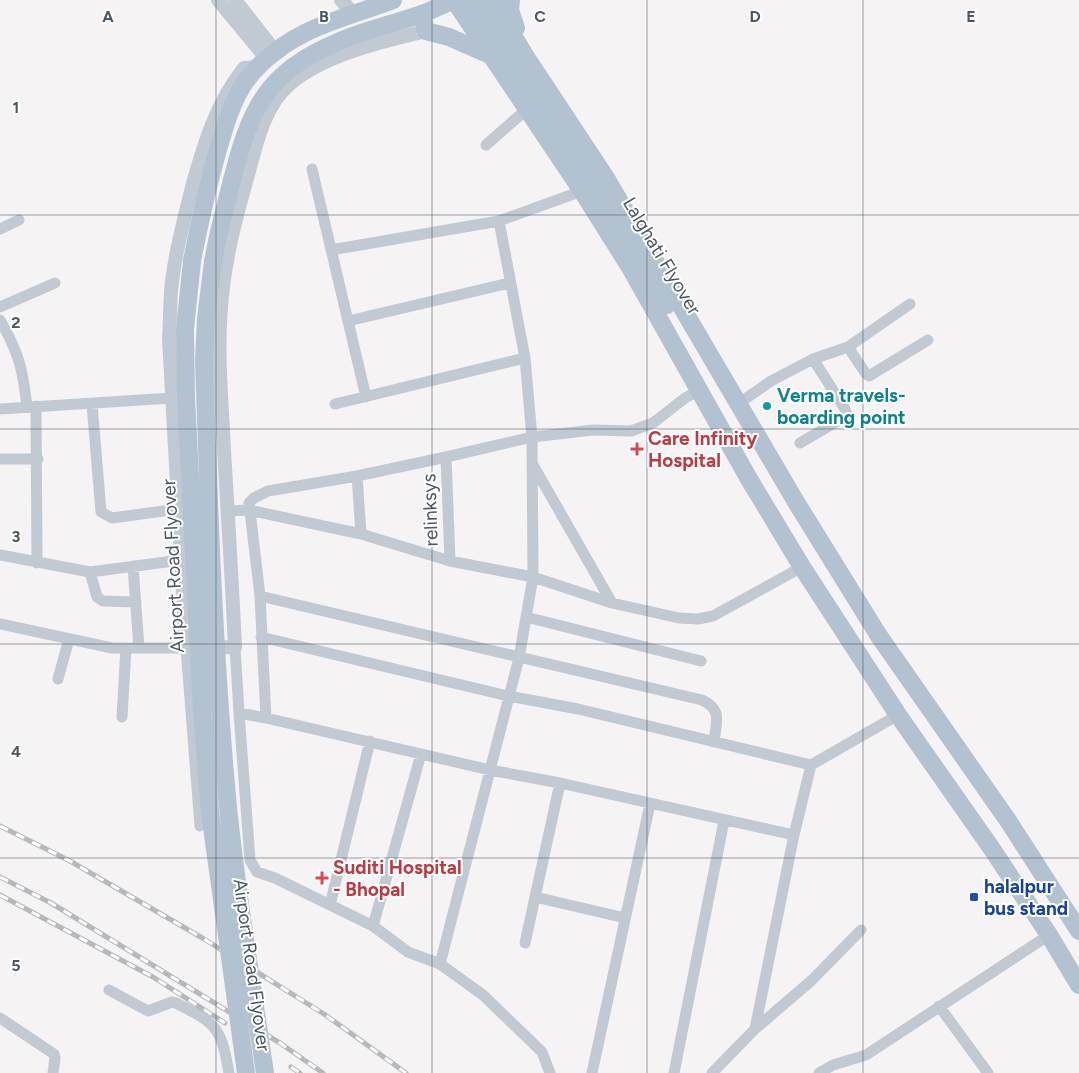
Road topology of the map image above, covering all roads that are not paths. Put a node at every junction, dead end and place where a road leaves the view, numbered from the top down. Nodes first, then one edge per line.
1 (218, 0) edge
2 (234, 0) edge
3 (341, 0) edge
4 (454, 0) edge
5 (472, 0) edge
6 (492, 0) edge
7 (511, 0) edge
8 (390, 1) edge
9 (354, 14) junction
10 (424, 23) junction
11 (490, 55) junction
12 (526, 57) junction
13 (267, 59) junction
14 (527, 109) junction
15 (486, 145) dead end
16 (312, 169) dead end
17 (582, 191) junction
18 (19, 220) dead end
19 (499, 221) junction
20 (0, 229) edge
21 (331, 250) junction
22 (219, 254) junction
23 (55, 283) dead end
24 (509, 283) junction
25 (910, 304) dead end
26 (0, 307) edge
27 (0, 320) edge
28 (348, 321) junction
29 (928, 340) dead end
30 (848, 347) junction
31 (525, 358) junction
32 (813, 359) junction
33 (698, 391) junction
34 (366, 397) junction
35 (172, 398) junction
36 (92, 404) junction
37 (335, 404) dead end
38 (738, 404) junction
39 (32, 407) junction
40 (0, 409) edge
41 (532, 437) junction
42 (800, 444) dead end
43 (446, 457) junction
44 (38, 458) junction
45 (0, 459) edge
46 (533, 465) junction
47 (357, 476) junction
48 (178, 509) junction
49 (249, 510) junction
50 (228, 511) junction
51 (361, 534) junction
52 (814, 534) junction
53 (0, 555) edge
54 (181, 560) junction
55 (450, 561) junction
56 (37, 562) junction
57 (133, 566) junction
58 (802, 567) junction
59 (90, 572) junction
60 (533, 577) junction
61 (260, 596) junction
62 (136, 602) junction
63 (612, 603) junction
64 (526, 617) junction
65 (0, 624) edge
66 (261, 637) junction
67 (69, 639) junction
68 (235, 647) junction
69 (126, 648) junction
70 (139, 648) junction
71 (186, 648) junction
72 (519, 658) junction
73 (701, 661) dead end
74 (58, 679) dead end
75 (508, 696) junction
76 (239, 713) junction
77 (898, 715) junction
78 (122, 717) dead end
79 (266, 718) junction
80 (370, 741) junction
81 (714, 742) junction
82 (421, 754) junction
83 (812, 765) junction
84 (490, 770) junction
85 (560, 783) junction
86 (650, 804) junction
87 (724, 821) junction
88 (200, 826) dead end
89 (794, 836) junction
90 (535, 897) junction
91 (330, 905) junction
92 (625, 918) junction
93 (373, 926) junction
94 (861, 930) dead end
95 (1079, 931) edge
96 (1049, 935) junction
97 (525, 943) dead end
98 (440, 964) junction
99 (1079, 985) edge
100 (109, 990) dead end
101 (939, 1006) junction
102 (0, 1018) edge
103 (755, 1029) junction
104 (53, 1073) edge
105 (229, 1073) edge
106 (246, 1073) edge
107 (265, 1073) edge
108 (550, 1073) edge
109 (592, 1073) edge
110 (674, 1073) edge
111 (712, 1073) edge
112 (819, 1073) edge
113 (988, 1073) edge

1 - 13 street
2 - 13 street
3 - 9 street
4 - 10 main road, Airport Road Flyover
4 - 11 main road
5 - 52 main road, Lalghati Flyover
6 - 12 main road
7 - 12 main road
8 - 9 main road
9 - 13 main road
10 - 11 main road
10 - 22 main road, Airport Road Flyover
11 - 14 main road
12 - 38 main road
13 - 35 street
13 - 106 main road, Airport Road Flyover, bridge
14 - 15 street
14 - 17 main road
16 - 21 street
17 - 19 street
17 - 33 main road
18 - 20 street
19 - 21 street
19 - 24 street
21 - 28 street
22 - 50 street
22 - 107 main road, Airport Road Flyover, bridge
23 - 26 street
24 - 28 street
24 - 31 street
25 - 30 street
27 - 39 street
28 - 34 street
29 - 30 street
30 - 32 street
31 - 34 street
31 - 41 street
32 - 38 street
32 - 42 street
33 - 41 street
33 - 58 main road
34 - 37 street
35 - 36 street
35 - 48 street
36 - 39 street
36 - 48 street
38 - 52 main road
39 - 40 street
39 - 44 street
41 - 43 street
41 - 46 street
43 - 47 street
43 - 55 street, relinksys
44 - 45 street
44 - 56 street
46 - 60 street
46 - 63 street
47 - 49 street
47 - 51 street
48 - 54 street
49 - 50 street
49 - 51 street
49 - 61 street
50 - 68 street
51 - 55 street
52 - 95 main road
53 - 56 street
54 - 57 street
54 - 71 street
55 - 60 street
56 - 59 street
57 - 59 street
57 - 62 street
58 - 63 street
58 - 77 main road
59 - 62 street
60 - 63 street
60 - 64 street
61 - 66 street
61 - 72 street
62 - 70 street
64 - 72 street
64 - 73 street
65 - 67 street
66 - 75 street
66 - 79 street
67 - 69 street
67 - 74 street
68 - 71 street
68 - 76 street
69 - 70 street
69 - 78 street
70 - 71 street
71 - 88 street
72 - 75 street
72 - 81 street
75 - 81 street
75 - 84 street
76 - 79 street
76 - 91 street
77 - 83 street
77 - 96 main road
79 - 80 street
80 - 82 street
80 - 91 street
81 - 83 street
82 - 84 street
82 - 93 street
83 - 89 street
84 - 85 street
84 - 98 street
85 - 86 street
85 - 90 street
86 - 87 street
86 - 92 street
87 - 89 street
87 - 110 street
89 - 103 street
90 - 92 street
90 - 97 street
91 - 93 street
92 - 109 street
93 - 98 street
94 - 103 street
96 - 99 main road
96 - 101 street
98 - 108 street
100 - 105 street
101 - 112 street
101 - 113 street
102 - 104 street
103 - 111 street

